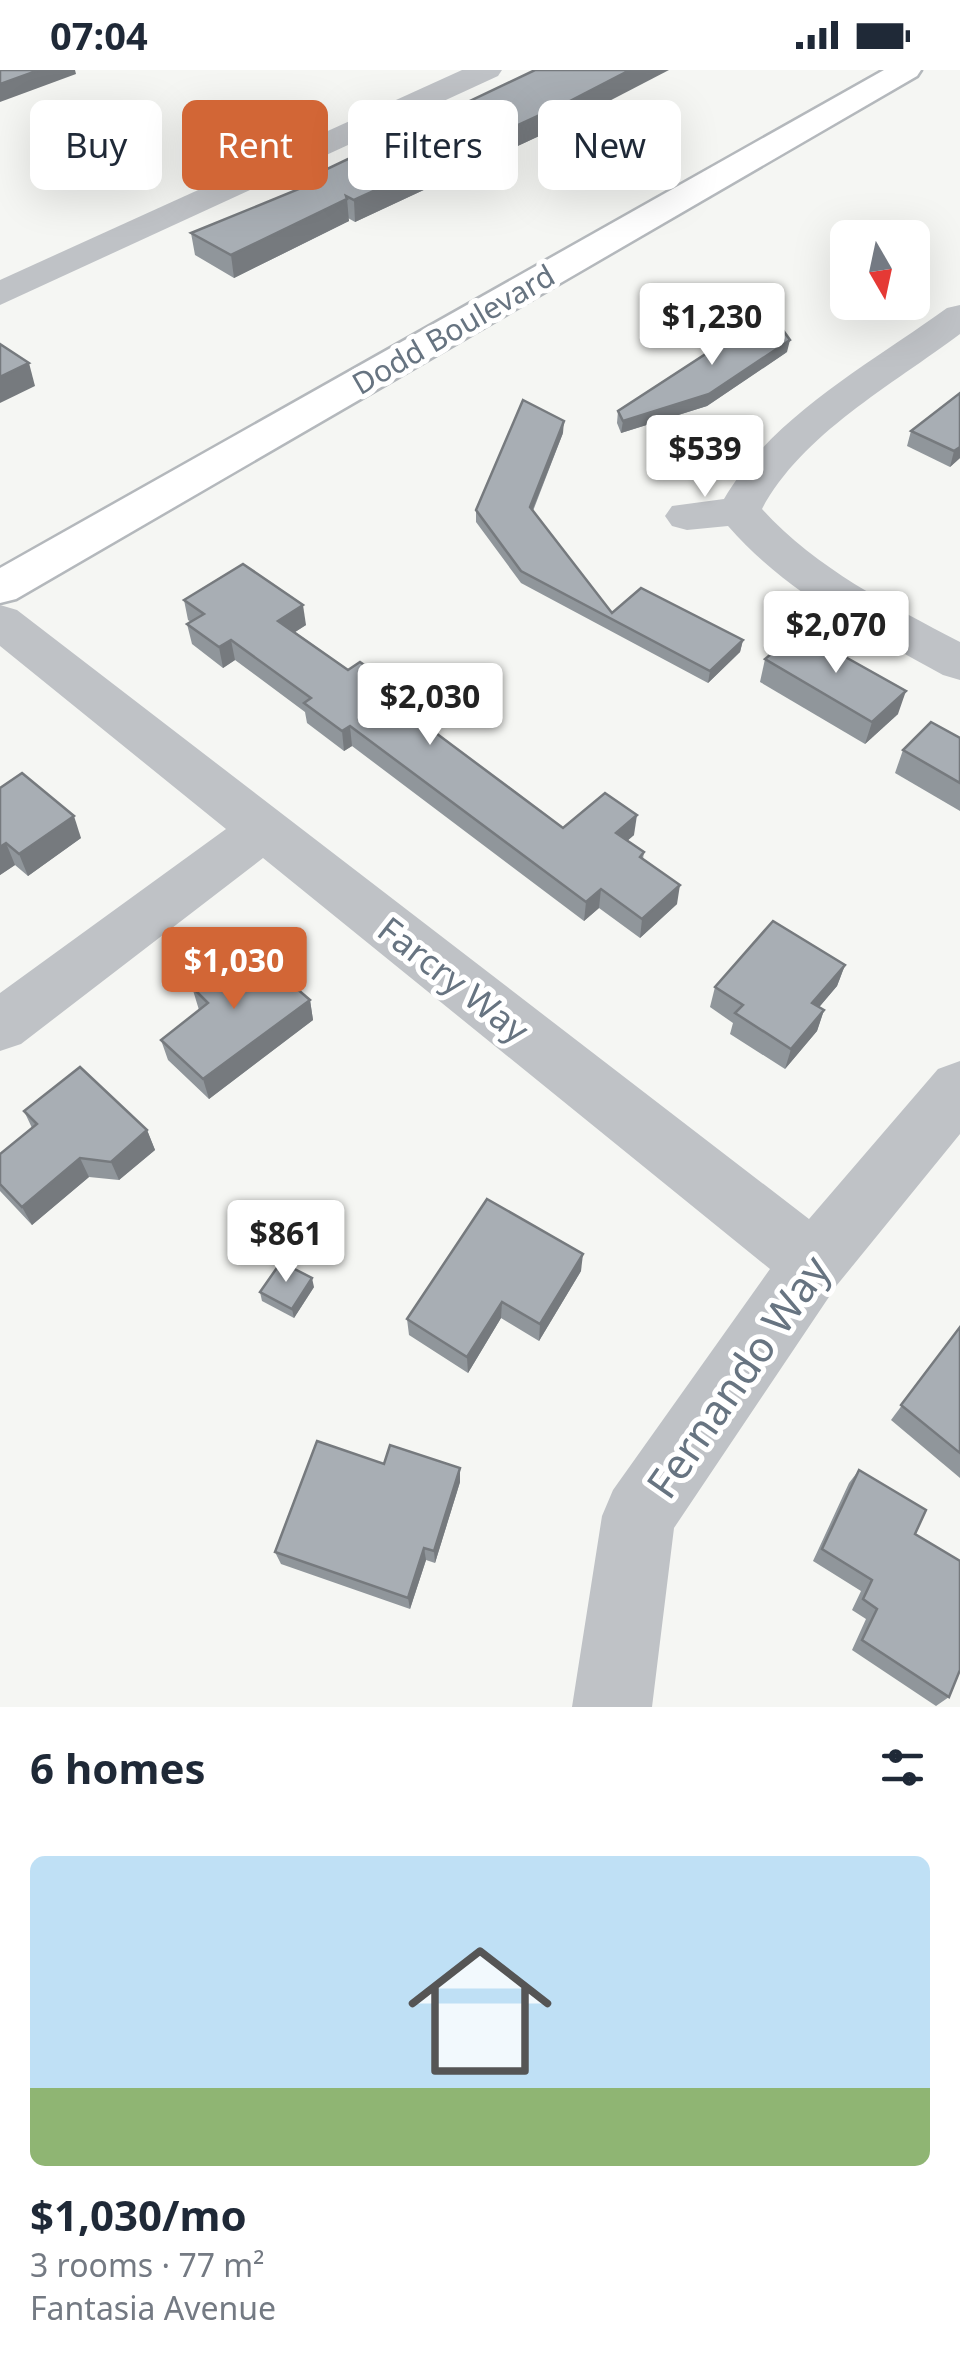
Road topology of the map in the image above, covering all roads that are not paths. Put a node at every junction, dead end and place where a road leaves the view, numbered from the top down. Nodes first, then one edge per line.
1 (486, 70) edge
2 (906, 70) edge
3 (0, 294) edge
4 (960, 316) edge
5 (740, 510) junction
6 (687, 516) dead end
7 (0, 588) edge
8 (0, 622) edge
9 (960, 664) edge
10 (264, 829) junction
11 (0, 1026) edge
12 (960, 1088) edge
13 (814, 1264) junction
14 (612, 1707) edge

1 - 3 street
2 - 7 street, Dodd Boulevard
4 - 5 street
5 - 6 street
5 - 9 street
8 - 10 street, Farcry Way
10 - 11 street
10 - 13 street, Farcry Way
12 - 13 street, Fernando Way
13 - 14 street, Fernando Way

